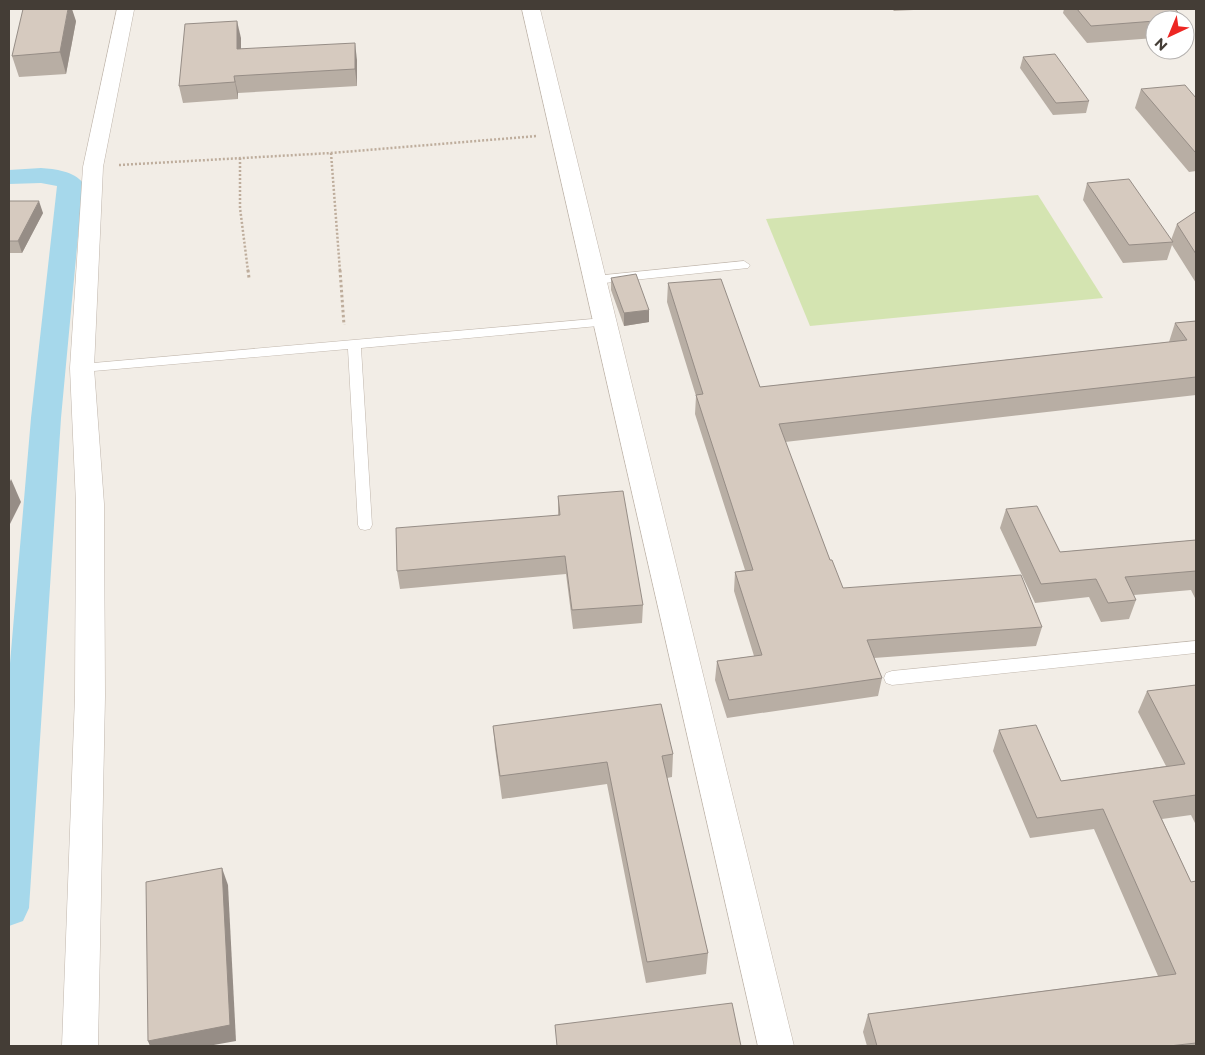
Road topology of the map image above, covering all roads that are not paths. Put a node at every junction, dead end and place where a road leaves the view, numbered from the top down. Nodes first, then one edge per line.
1 (531, 9) edge
2 (125, 10) dead end
3 (744, 265) dead end
4 (594, 280) junction
5 (604, 322) junction
6 (350, 345) junction
7 (82, 368) junction
8 (365, 525) dead end
9 (1196, 646) edge
10 (892, 678) dead end
11 (80, 1046) edge
12 (776, 1046) edge

1 - 4 street
2 - 7 street
3 - 4 lane
4 - 5 street
5 - 6 lane
5 - 12 street
6 - 7 lane
6 - 8 lane
7 - 11 street
9 - 10 lane

